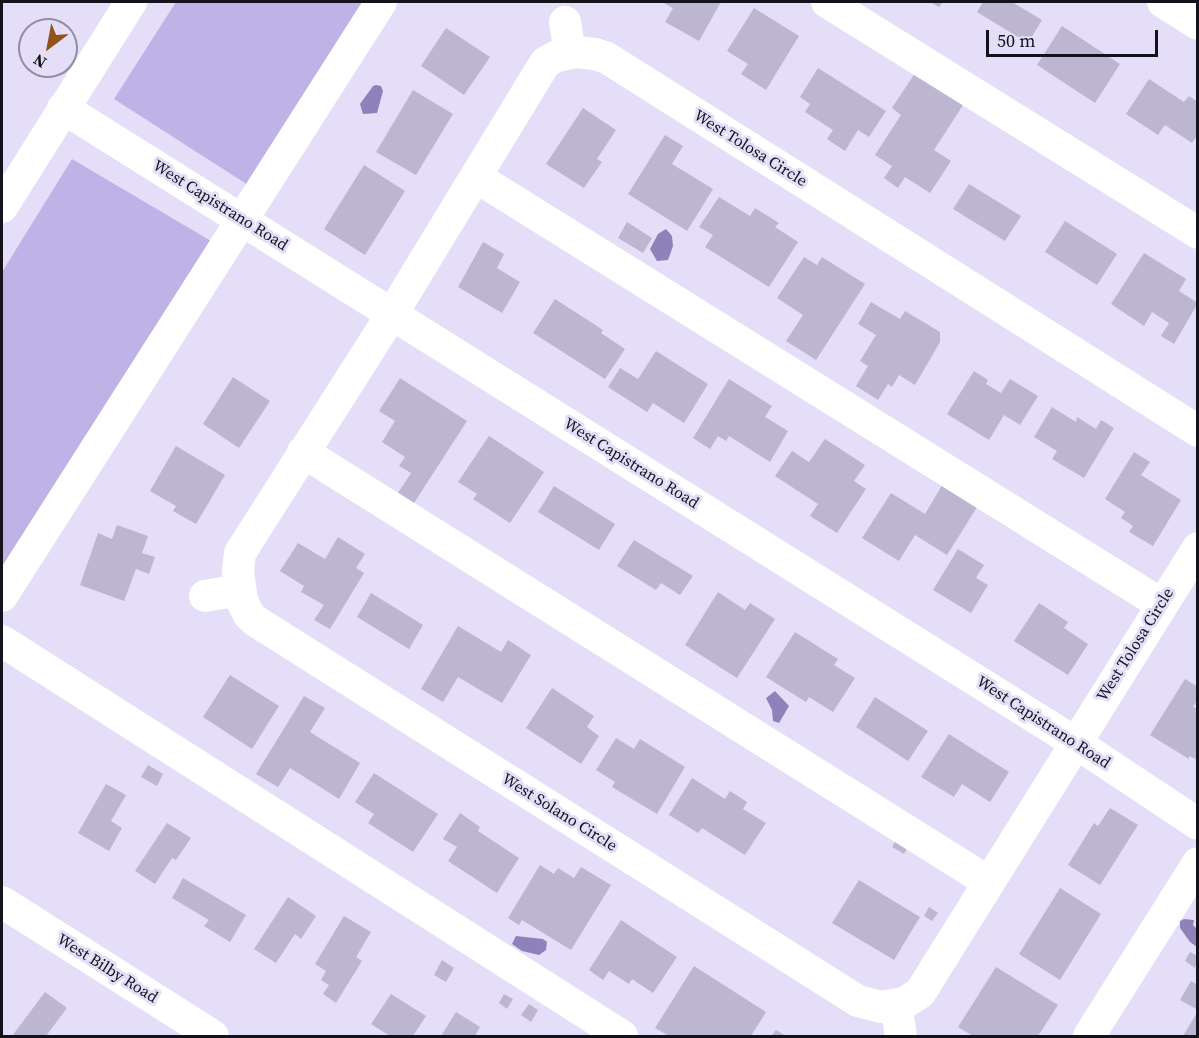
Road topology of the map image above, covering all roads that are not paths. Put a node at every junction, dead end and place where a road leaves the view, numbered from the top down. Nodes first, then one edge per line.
1 (131, 2) edge
2 (381, 2) edge
3 (826, 2) edge
4 (1163, 2) edge
5 (565, 22) dead end
6 (1197, 24) edge
7 (570, 53) junction
8 (63, 108) junction
9 (476, 177) junction
10 (2, 207) edge
11 (242, 221) junction
12 (1197, 233) edge
13 (392, 314) junction
14 (1197, 431) edge
15 (303, 452) junction
16 (1197, 548) edge
17 (240, 590) junction
18 (2, 596) edge
19 (205, 596) dead end
20 (1161, 604) junction
21 (2, 641) edge
22 (1076, 743) junction
23 (1197, 824) edge
24 (1197, 862) edge
25 (987, 881) junction
26 (2, 902) edge
27 (896, 1005) junction
28 (213, 1036) edge
29 (622, 1036) edge
30 (901, 1036) edge
31 (1089, 1036) edge

1 - 8 street
2 - 11 street
3 - 12 street
4 - 6 street
5 - 7 street
7 - 9 street
7 - 14 street, West Tolosa Circle
8 - 10 street
8 - 11 street, West Capistrano Road
9 - 13 street
9 - 20 street
11 - 13 street, West Capistrano Road
11 - 18 street
13 - 15 street, West Solano Circle
13 - 22 street, West Capistrano Road
15 - 17 street, West Solano Circle
15 - 25 street
16 - 20 street, West Tolosa Circle
17 - 19 street
17 - 27 street, West Solano Circle
20 - 22 street, West Tolosa Circle
21 - 29 street
22 - 23 street, West Capistrano Road
22 - 25 street
24 - 31 street
25 - 27 street
26 - 28 street, West Bilby Road
27 - 30 street

